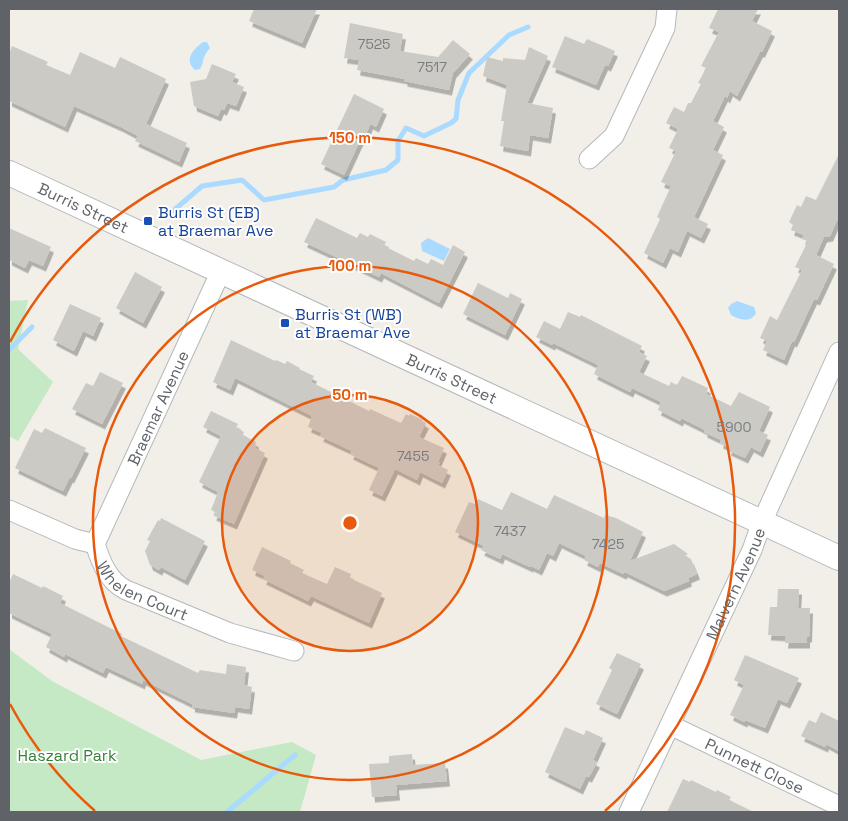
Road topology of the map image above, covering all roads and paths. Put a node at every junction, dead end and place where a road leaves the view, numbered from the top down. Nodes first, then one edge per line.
1 (667, 9) edge
2 (589, 158) dead end
3 (9, 173) edge
4 (221, 271) junction
5 (839, 352) edge
6 (9, 510) edge
7 (762, 522) junction
8 (95, 544) junction
9 (839, 558) edge
10 (294, 650) dead end
11 (670, 725) junction
12 (839, 806) edge
13 (629, 812) edge

1 - 2 street
3 - 4 street, Burris Street
4 - 7 street, Burris Street
4 - 8 street, Braemar Avenue
5 - 7 street, Malvern Avenue
6 - 8 street, Whelen Court
7 - 9 street, Burris Street
7 - 11 street, Malvern Avenue
8 - 10 street, Whelen Court
11 - 12 street, Punnett Close
11 - 13 street, Malvern Avenue

